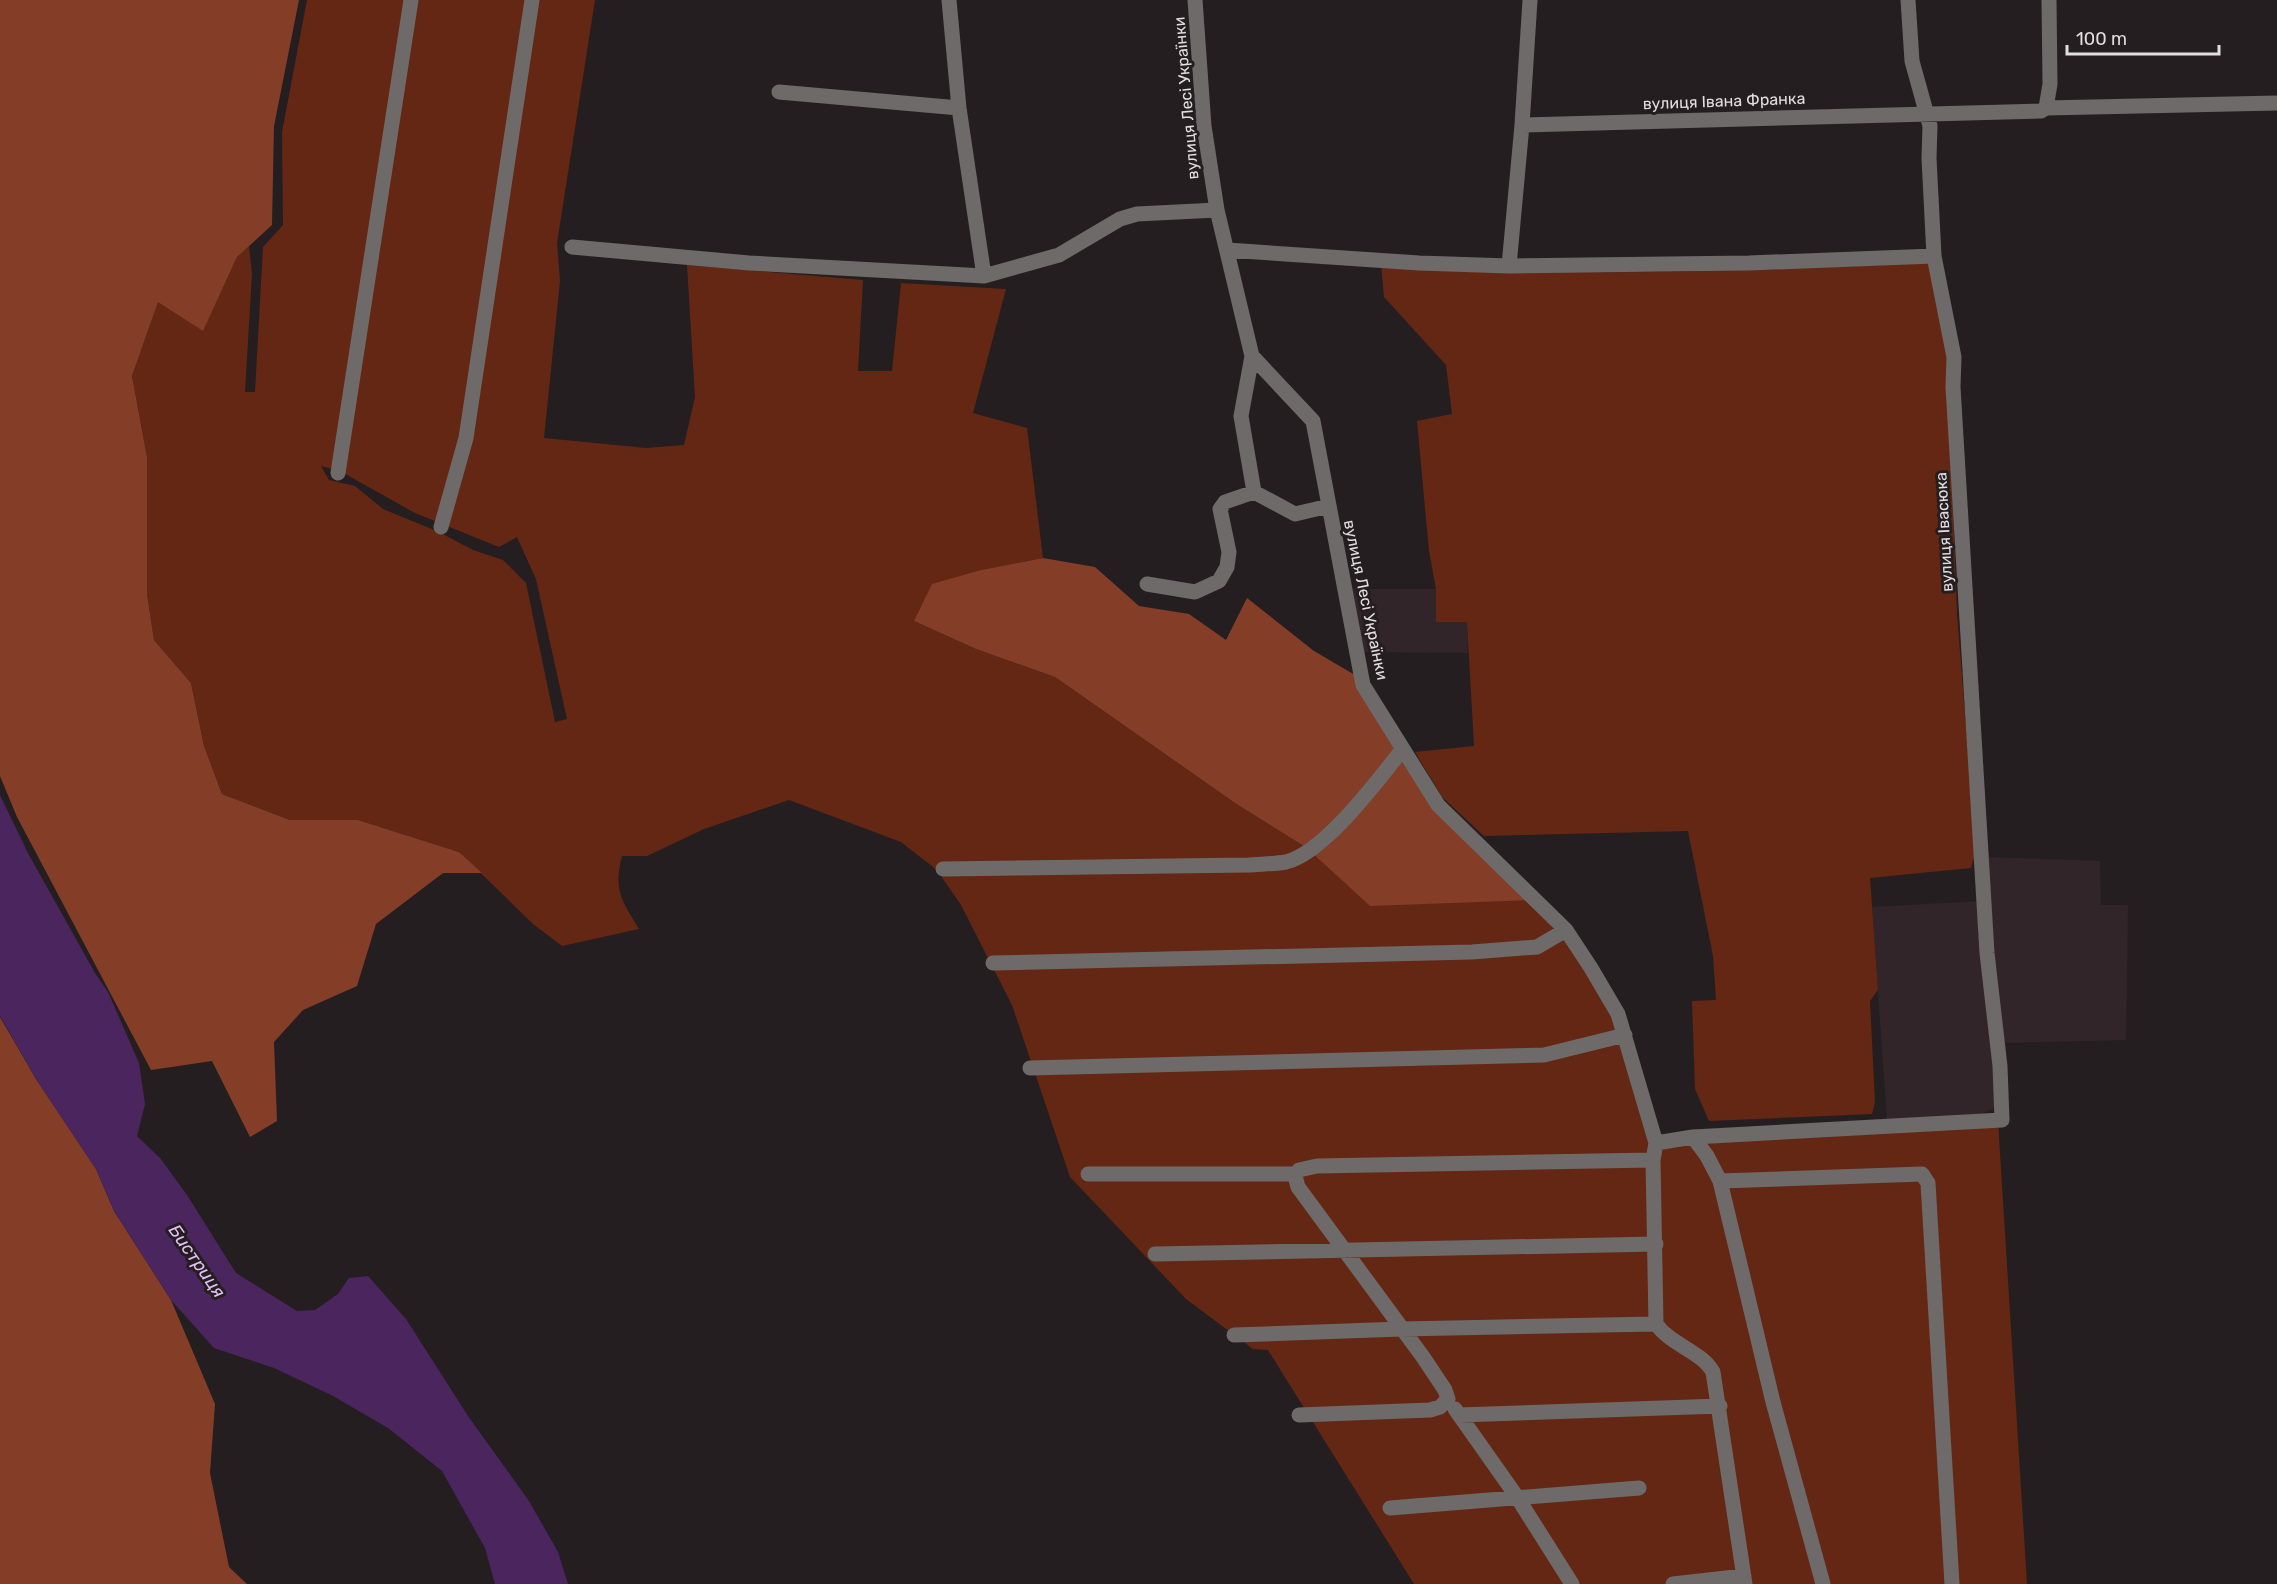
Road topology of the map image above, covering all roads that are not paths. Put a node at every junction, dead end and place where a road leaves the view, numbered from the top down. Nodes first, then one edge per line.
1 (411, 0) edge
2 (532, 0) edge
3 (949, 0) edge
4 (1195, 0) edge
5 (1530, 0) edge
6 (1908, 0) edge
7 (2049, 0) edge
8 (779, 92) dead end
9 (2277, 104) edge
10 (959, 108) junction
11 (2046, 108) junction
12 (1926, 113) junction
13 (1522, 125) junction
14 (1217, 210) junction
15 (572, 247) dead end
16 (1227, 250) junction
17 (1934, 256) junction
18 (1509, 266) junction
19 (984, 276) junction
20 (1252, 356) junction
21 (338, 473) dead end
22 (1254, 492) junction
23 (1329, 506) junction
24 (441, 527) dead end
25 (1147, 584) dead end
26 (1402, 750) junction
27 (943, 869) dead end
28 (1566, 930) junction
29 (993, 963) dead end
30 (1625, 1035) junction
31 (1030, 1068) dead end
32 (1693, 1137) junction
33 (1656, 1143) junction
34 (1653, 1160) junction
35 (1088, 1174) dead end
36 (1296, 1174) junction
37 (1720, 1181) junction
38 (1656, 1244) junction
39 (1344, 1250) junction
40 (1155, 1254) dead end
41 (1656, 1324) junction
42 (1401, 1329) junction
43 (1234, 1335) dead end
44 (1448, 1399) junction
45 (1720, 1406) junction
46 (1299, 1415) dead end
47 (1459, 1415) junction
48 (1639, 1488) dead end
49 (1517, 1497) junction
50 (1390, 1508) dead end
51 (1745, 1580) edge
52 (1572, 1584) edge
53 (1673, 1584) edge
54 (1823, 1584) edge
55 (1952, 1584) edge

1 - 21 street
2 - 24 street
3 - 10 street
4 - 14 street, вулиця Лесі Українки
5 - 13 street
6 - 12 street, вулиця Івасюка
7 - 11 street
8 - 10 street
9 - 11 street, вулиця Івана Франка
10 - 19 street
11 - 12 street, вулиця Івана Франка
12 - 13 street, вулиця Івана Франка
12 - 17 street, вулиця Івасюка
13 - 18 street
14 - 16 street, вулиця Лесі Українки
14 - 19 street
15 - 19 street
16 - 18 street
16 - 20 street, вулиця Лесі Українки
17 - 18 street
17 - 32 street, вулиця Івасюка
20 - 22 street
20 - 23 street, вулиця Лесі Українки
22 - 23 street
22 - 25 street
23 - 26 street, вулиця Лесі Українки
26 - 27 street
26 - 28 street, вулиця Лесі Українки
28 - 29 street
28 - 30 street, вулиця Лесі Українки
30 - 31 street
30 - 33 street, вулиця Лесі Українки
32 - 33 street
32 - 37 street
33 - 34 street
34 - 36 street
34 - 38 street
35 - 36 street
36 - 39 street
37 - 54 street
37 - 55 street
38 - 39 street
38 - 41 street
39 - 40 street
39 - 42 street
41 - 42 street
41 - 45 street
42 - 43 street
42 - 44 street
44 - 46 street
44 - 47 street
45 - 47 street
45 - 51 street
47 - 49 street
48 - 49 street
49 - 50 street
49 - 52 street
51 - 53 street

